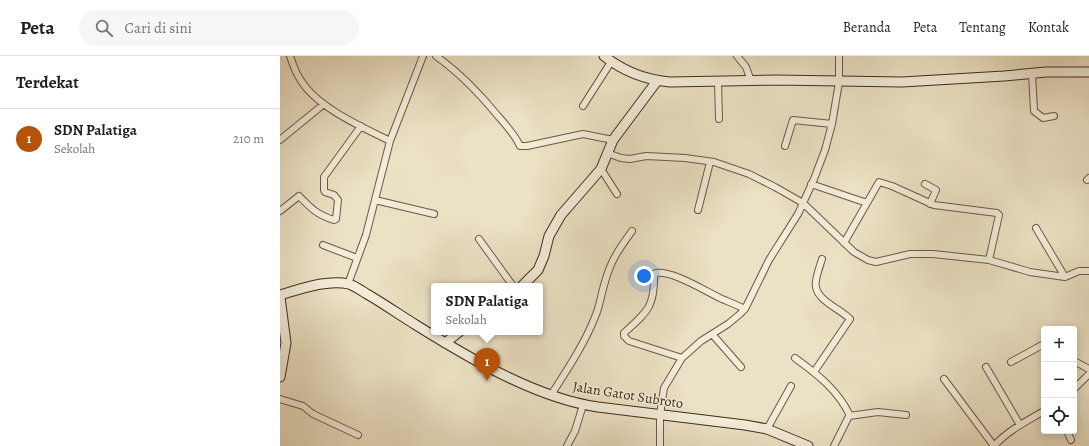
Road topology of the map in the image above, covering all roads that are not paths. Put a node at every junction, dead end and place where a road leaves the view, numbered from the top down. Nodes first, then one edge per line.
1 (290, 56) edge
2 (423, 56) edge
3 (436, 56) edge
4 (604, 56) edge
5 (737, 56) edge
6 (839, 56) edge
7 (611, 62) junction
8 (1089, 72) edge
9 (1032, 74) junction
10 (658, 81) junction
11 (751, 81) junction
12 (718, 82) junction
13 (839, 82) junction
14 (324, 104) junction
15 (583, 106) dead end
16 (1054, 116) dead end
17 (719, 119) dead end
18 (832, 124) junction
19 (361, 126) junction
20 (280, 140) edge
21 (613, 140) junction
22 (390, 141) junction
23 (785, 146) dead end
24 (607, 153) junction
25 (710, 162) junction
26 (601, 169) junction
27 (811, 184) junction
28 (925, 184) dead end
29 (617, 194) dead end
30 (375, 200) junction
31 (803, 203) junction
32 (867, 203) junction
33 (930, 204) junction
34 (698, 210) dead end
35 (280, 211) edge
36 (434, 214) dead end
37 (1036, 228) dead end
38 (632, 231) dead end
39 (479, 239) dead end
40 (844, 243) junction
41 (323, 245) dead end
42 (357, 258) junction
43 (822, 259) dead end
44 (989, 260) junction
45 (1089, 271) edge
46 (1065, 277) junction
47 (512, 283) edge
48 (525, 283) edge
49 (348, 284) junction
50 (280, 296) edge
51 (745, 309) junction
52 (431, 334) edge
53 (712, 334) junction
54 (433, 335) edge
55 (456, 335) edge
56 (445, 343) junction
57 (1041, 346) edge
58 (282, 353) edge
59 (682, 358) junction
60 (795, 358) dead end
61 (1010, 362) dead end
62 (1076, 362) edge
63 (740, 367) dead end
64 (986, 367) dead end
65 (1089, 369) edge
66 (814, 372) junction
67 (1089, 374) edge
68 (280, 377) edge
69 (944, 379) dead end
70 (791, 386) dead end
71 (1077, 387) edge
72 (551, 395) junction
73 (280, 399) edge
74 (583, 405) junction
75 (1041, 413) edge
76 (660, 415) junction
77 (906, 415) dead end
78 (850, 416) junction
79 (1020, 425) junction
80 (766, 429) junction
81 (358, 434) dead end
82 (1068, 434) edge
83 (1070, 440) dead end
84 (567, 446) edge
85 (660, 446) edge
86 (808, 446) edge
87 (834, 446) edge
88 (994, 446) edge

1 - 14 street
2 - 22 street
3 - 21 street
4 - 7 street
5 - 11 street
6 - 13 street
7 - 10 street
7 - 15 street
8 - 9 street
9 - 13 street
9 - 16 street
10 - 12 street
10 - 21 street
11 - 12 street
11 - 13 street
12 - 17 street
13 - 18 street
14 - 19 street
14 - 20 street
18 - 23 street
18 - 27 street
19 - 22 street
19 - 35 street
21 - 24 street
22 - 30 street
24 - 25 street
24 - 26 street
25 - 31 street
25 - 34 street
26 - 29 street
26 - 48 street
27 - 31 street
27 - 32 street
28 - 33 street
30 - 36 street
30 - 42 street
31 - 40 street
31 - 51 street
32 - 33 street
32 - 40 street
33 - 44 street
37 - 46 street
38 - 72 street
39 - 47 street
40 - 44 street
41 - 42 street
42 - 49 street
43 - 66 street
44 - 46 street
45 - 46 street
49 - 50 street, Jalan Gatot Subroto
49 - 52 street, Jalan Gatot Subroto
50 - 58 street
51 - 53 street
51 - 59 street
53 - 59 street
53 - 63 street
54 - 56 street, Jalan Gatot Subroto
55 - 56 street
56 - 72 street, Jalan Gatot Subroto
57 - 61 street
58 - 68 street
59 - 76 street
60 - 66 street
62 - 65 street
64 - 79 street
66 - 78 street
67 - 71 street
69 - 88 street
70 - 80 street
72 - 74 street, Jalan Gatot Subroto
73 - 81 street
74 - 76 street, Jalan Gatot Subroto
74 - 84 street
75 - 79 street
76 - 80 street, Jalan Gatot Subroto
76 - 85 street
77 - 78 street
78 - 87 street
79 - 88 street
80 - 86 street, Jalan Gatot Subroto
82 - 83 street

